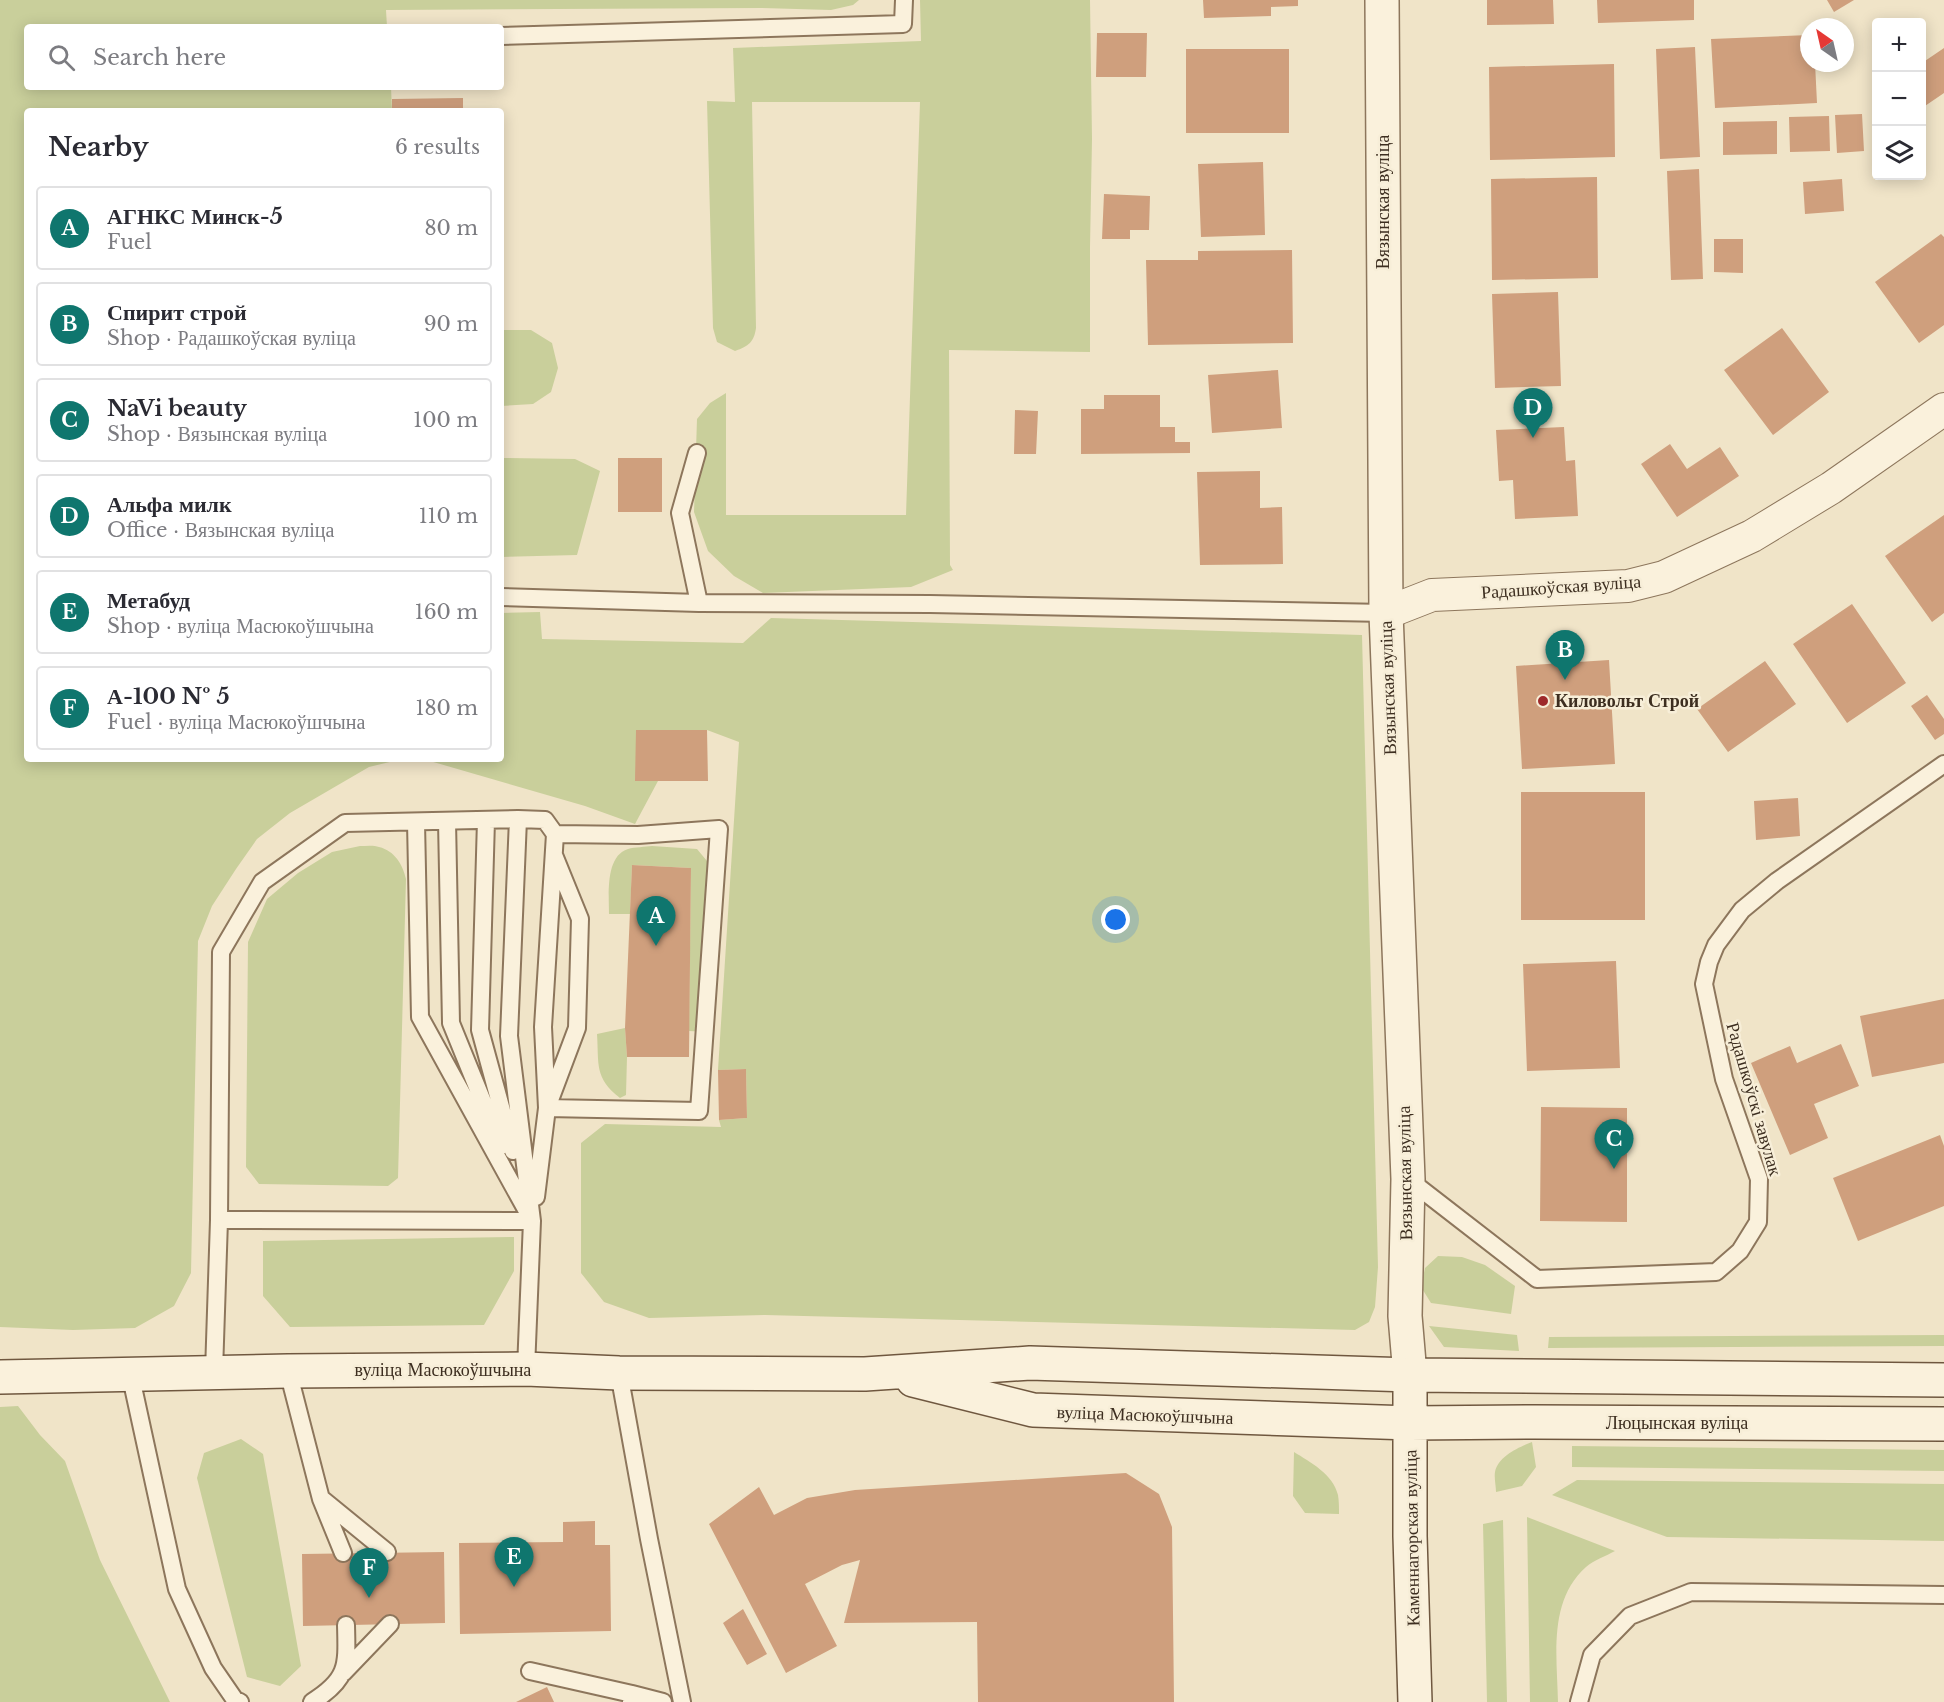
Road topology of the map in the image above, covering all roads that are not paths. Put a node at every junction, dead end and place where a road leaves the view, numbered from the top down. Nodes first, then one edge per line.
1 (904, 0) edge
2 (1382, 0) edge
3 (504, 36) edge
4 (1944, 409) edge
5 (697, 453) dead end
6 (504, 597) edge
7 (699, 603) junction
8 (1386, 613) junction
9 (1944, 764) edge
10 (518, 819) junction
11 (486, 820) junction
12 (447, 821) junction
13 (416, 822) junction
14 (555, 834) junction
15 (554, 855) junction
16 (547, 1108) junction
17 (1408, 1179) junction
18 (219, 1220) junction
19 (532, 1221) junction
20 (526, 1369) junction
21 (288, 1371) junction
22 (214, 1372) junction
23 (885, 1372) junction
24 (619, 1373) junction
25 (130, 1374) junction
26 (1410, 1375) junction
27 (0, 1377) edge
28 (1944, 1380) edge
29 (1410, 1423) junction
30 (1944, 1425) edge
31 (321, 1499) junction
32 (387, 1552) dead end
33 (343, 1553) dead end
34 (1944, 1595) edge
35 (390, 1624) dead end
36 (346, 1625) dead end
37 (530, 1671) dead end
38 (343, 1673) junction
39 (631, 1698) edge
40 (240, 1702) edge
41 (312, 1702) edge
42 (663, 1702) edge
43 (682, 1702) edge
44 (1415, 1702) edge
45 (1579, 1702) edge

1 - 3 lane
2 - 8 main road, Вязынская вуліца
4 - 8 street, Радашкоўская вуліца
5 - 7 lane
6 - 7 lane
7 - 8 lane
8 - 17 main road, Вязынская вуліца
9 - 17 lane, Радашкоўскі завулак
10 - 11 lane
10 - 14 lane
10 - 19 lane
11 - 12 lane
11 - 19 lane
12 - 13 lane
12 - 19 lane
13 - 18 lane
13 - 19 lane
14 - 15 lane
14 - 16 lane
15 - 16 lane
15 - 16 lane
16 - 19 lane
17 - 26 main road, Вязынская вуліца
18 - 19 lane
18 - 22 lane
19 - 20 lane
20 - 21 main road, вуліца Масюкоўшчына
20 - 24 main road, вуліца Масюкоўшчына
21 - 22 main road, вуліца Масюкоўшчына
21 - 31 lane
22 - 25 main road, вуліца Масюкоўшчына
23 - 24 main road, вуліца Масюкоўшчына
23 - 26 main road, вуліца Масюкоўшчына
23 - 29 main road, вуліца Масюкоўшчына
24 - 43 lane
25 - 27 main road, вуліца Масюкоўшчына
25 - 40 lane
26 - 28 main road
26 - 29 main road, Каменнагорская вуліца
29 - 30 main road, Люцынская вуліца
29 - 44 main road, Каменнагорская вуліца
31 - 32 lane
31 - 33 lane
34 - 45 lane
35 - 38 lane
36 - 38 lane
37 - 39 lane
38 - 41 lane
39 - 42 lane

